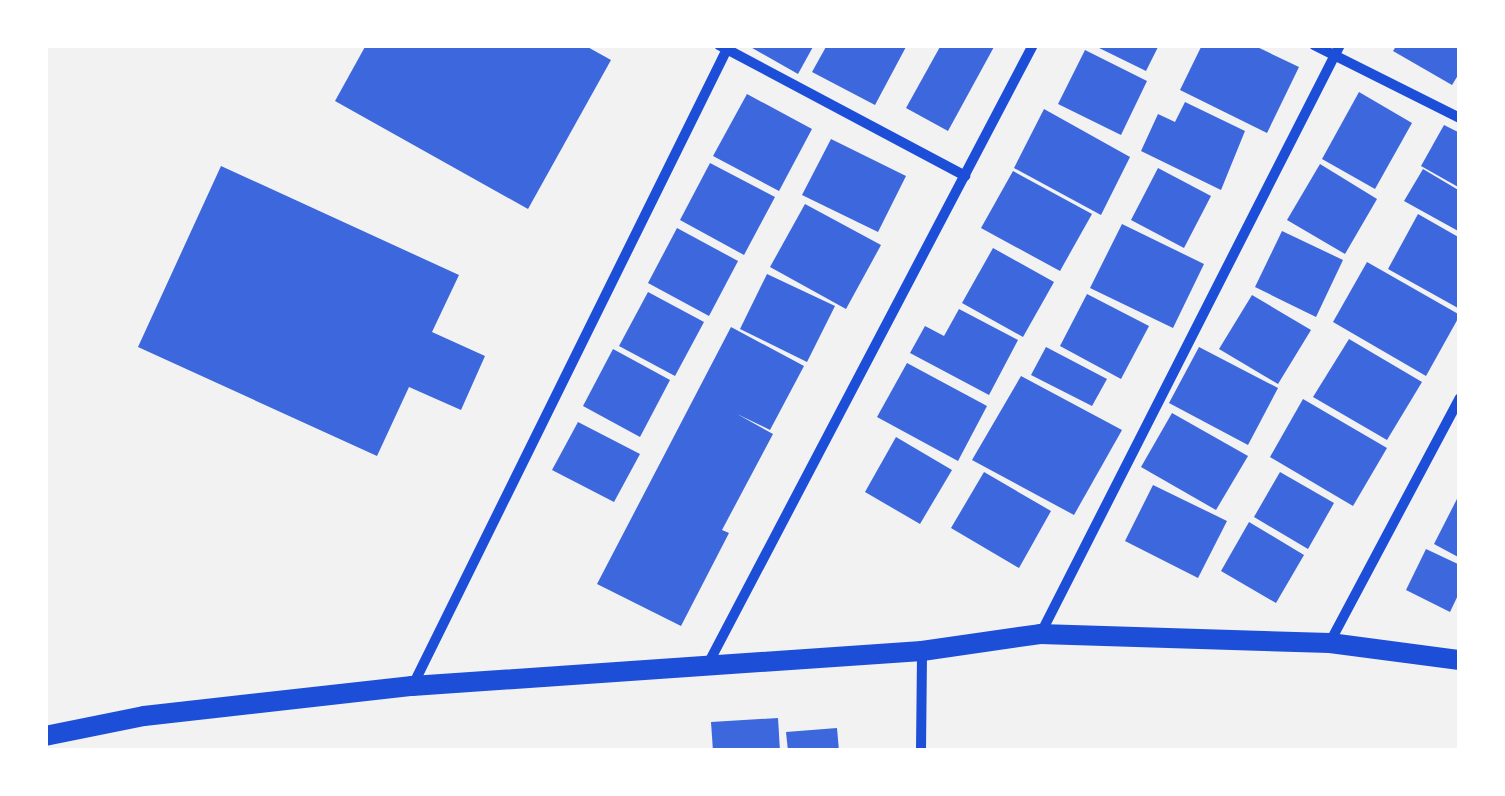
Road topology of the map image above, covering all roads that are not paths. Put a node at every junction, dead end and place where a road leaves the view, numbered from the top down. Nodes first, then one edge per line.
1 (1034, 45) edge
2 (1314, 45) edge
3 (723, 47) edge
4 (1338, 50) edge
5 (1460, 118) edge
6 (965, 176) junction
7 (1460, 398) edge
8 (1040, 634) junction
9 (1330, 642) junction
10 (922, 652) junction
11 (1460, 660) edge
12 (707, 667) junction
13 (412, 686) junction
14 (45, 736) edge
15 (921, 751) edge

1 - 6 street
2 - 4 street
3 - 6 street
3 - 13 street
4 - 5 street
4 - 8 street
6 - 12 street
7 - 9 street
8 - 9 main road
8 - 10 main road
9 - 11 main road
10 - 12 main road
10 - 15 street
12 - 13 main road
13 - 14 main road

